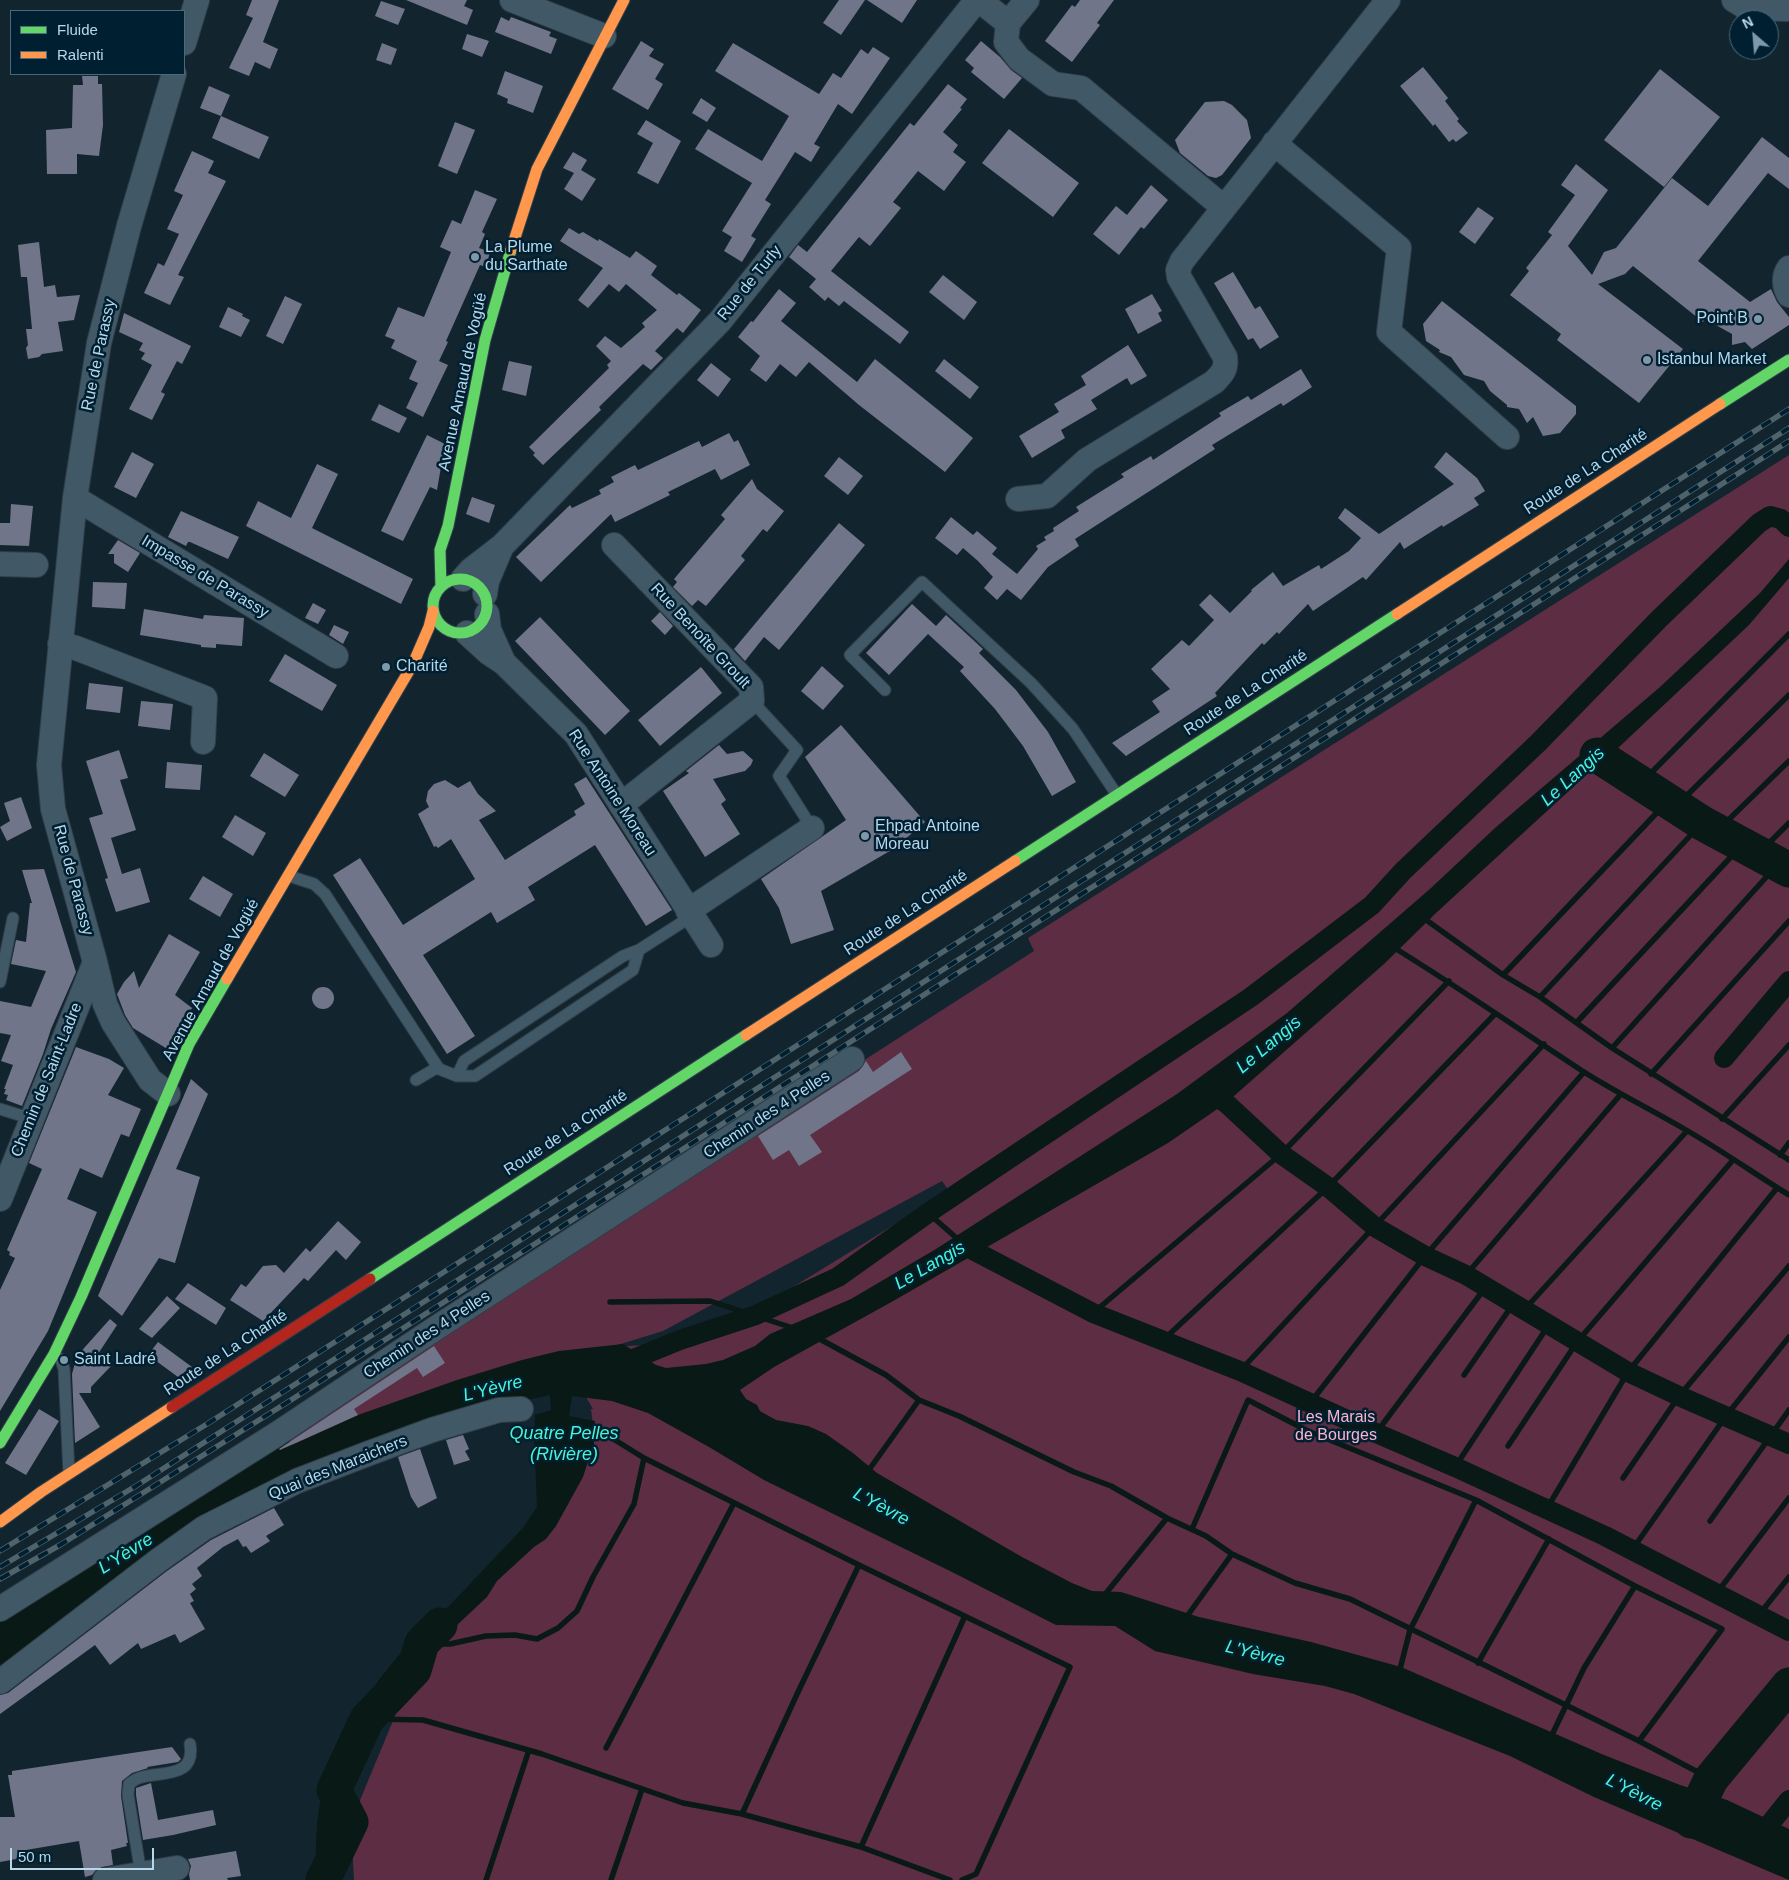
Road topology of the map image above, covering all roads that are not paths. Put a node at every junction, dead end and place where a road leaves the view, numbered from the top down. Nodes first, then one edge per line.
1 (197, 0) edge
2 (512, 0) edge
3 (624, 0) edge
4 (978, 0) edge
5 (1026, 0) edge
6 (1388, 0) edge
7 (1734, 0) edge
8 (1789, 5) edge
9 (1008, 23) junction
10 (604, 36) junction
11 (185, 40) edge
12 (174, 75) edge
13 (1274, 144) junction
14 (1223, 207) junction
15 (1789, 268) edge
16 (1789, 295) edge
17 (1789, 360) edge
18 (1507, 437) dead end
19 (75, 498) junction
20 (1018, 499) dead end
21 (448, 526) junction
22 (614, 545) dead end
23 (502, 546) junction
24 (451, 550) dead end
25 (0, 564) edge
26 (36, 566) dead end
27 (461, 575) junction
28 (441, 587) junction
29 (486, 604) junction
30 (433, 611) junction
31 (460, 633) junction
32 (441, 639) dead end
33 (60, 644) junction
34 (433, 648) dead end
35 (336, 656) dead end
36 (504, 663) junction
37 (413, 664) junction
38 (885, 690) dead end
39 (752, 701) junction
40 (204, 742) dead end
41 (1118, 796) junction
42 (621, 805) junction
43 (812, 828) joint
44 (288, 876) junction
45 (690, 913) junction
46 (13, 918) dead end
47 (711, 946) dead end
48 (638, 950) junction
49 (95, 962) junction
50 (0, 982) edge
51 (852, 1059) dead end
52 (438, 1067) junction
53 (457, 1076) junction
54 (416, 1080) dead end
55 (168, 1094) junction
56 (0, 1109) edge
57 (32, 1119) junction
58 (0, 1199) edge
59 (54, 1354) junction
60 (521, 1409) dead end
61 (0, 1443) edge
62 (70, 1474) junction
63 (41, 1492) junction
64 (8, 1502) dead end
65 (0, 1522) edge
66 (0, 1609) edge
67 (0, 1682) edge
68 (190, 1744) dead end
69 (177, 1868) dead end
70 (141, 1874) junction
71 (105, 1880) edge

1 - 11 street
2 - 10 street
3 - 10 main road, Avenue Arnaud de Vogüé
4 - 9 street
4 - 23 street, Rue de Turly
5 - 9 street
6 - 13 street
7 - 8 street
9 - 14 street
10 - 21 main road, Avenue Arnaud de Vogüé
12 - 19 street, Rue de Parassy
13 - 14 street
13 - 18 street
14 - 20 street
15 - 16 street
17 - 41 main road, Route de La Charité
19 - 33 street, Rue de Parassy
19 - 35 street, Impasse de Parassy
21 - 24 main road, Avenue Arnaud de Vogüé
21 - 28 main road, Avenue Arnaud de Vogüé
22 - 39 street, Rue Benoîte Groult
23 - 27 street, Rue de Turly
23 - 29 street, Rue de Turly
25 - 26 street
27 - 28 main road
27 - 29 main road
28 - 30 main road, Avenue Arnaud de Vogüé
29 - 31 main road
29 - 36 street, Rue Antoine Moreau
30 - 31 main road
30 - 37 main road, Avenue Arnaud de Vogüé
31 - 32 main road
31 - 36 street, Rue Antoine Moreau
33 - 40 street
33 - 49 street, Rue de Parassy
34 - 37 main road, Avenue Arnaud de Vogüé
36 - 42 street, Rue Antoine Moreau
37 - 44 main road, Avenue Arnaud de Vogüé
38 - 41 lane
39 - 42 street
39 - 43 lane, Rue Benoîte Groult
41 - 62 main road, Route de La Charité
42 - 45 street, Rue Antoine Moreau
43 - 45 street
44 - 52 lane
44 - 55 main road, Avenue Arnaud de Vogüé
45 - 47 street, Rue Antoine Moreau
45 - 48 lane
46 - 50 lane
48 - 53 lane
48 - 53 lane
49 - 55 street, Rue de Parassy
49 - 57 street, Chemin de Saint-Ladre
51 - 66 street, Chemin des 4 Pelles
52 - 53 lane
52 - 54 lane
55 - 59 main road, Avenue Arnaud de Vogüé
56 - 57 lane
57 - 58 street, Chemin de Saint-Ladre
59 - 61 main road, Avenue Arnaud de Vogüé
59 - 62 lane
60 - 67 street, Quai des Maraichers
62 - 63 main road, Route de La Charité
63 - 64 main road, Route de La Charité
63 - 65 main road, Route de La Charité
68 - 70 lane
69 - 70 street
70 - 71 street

